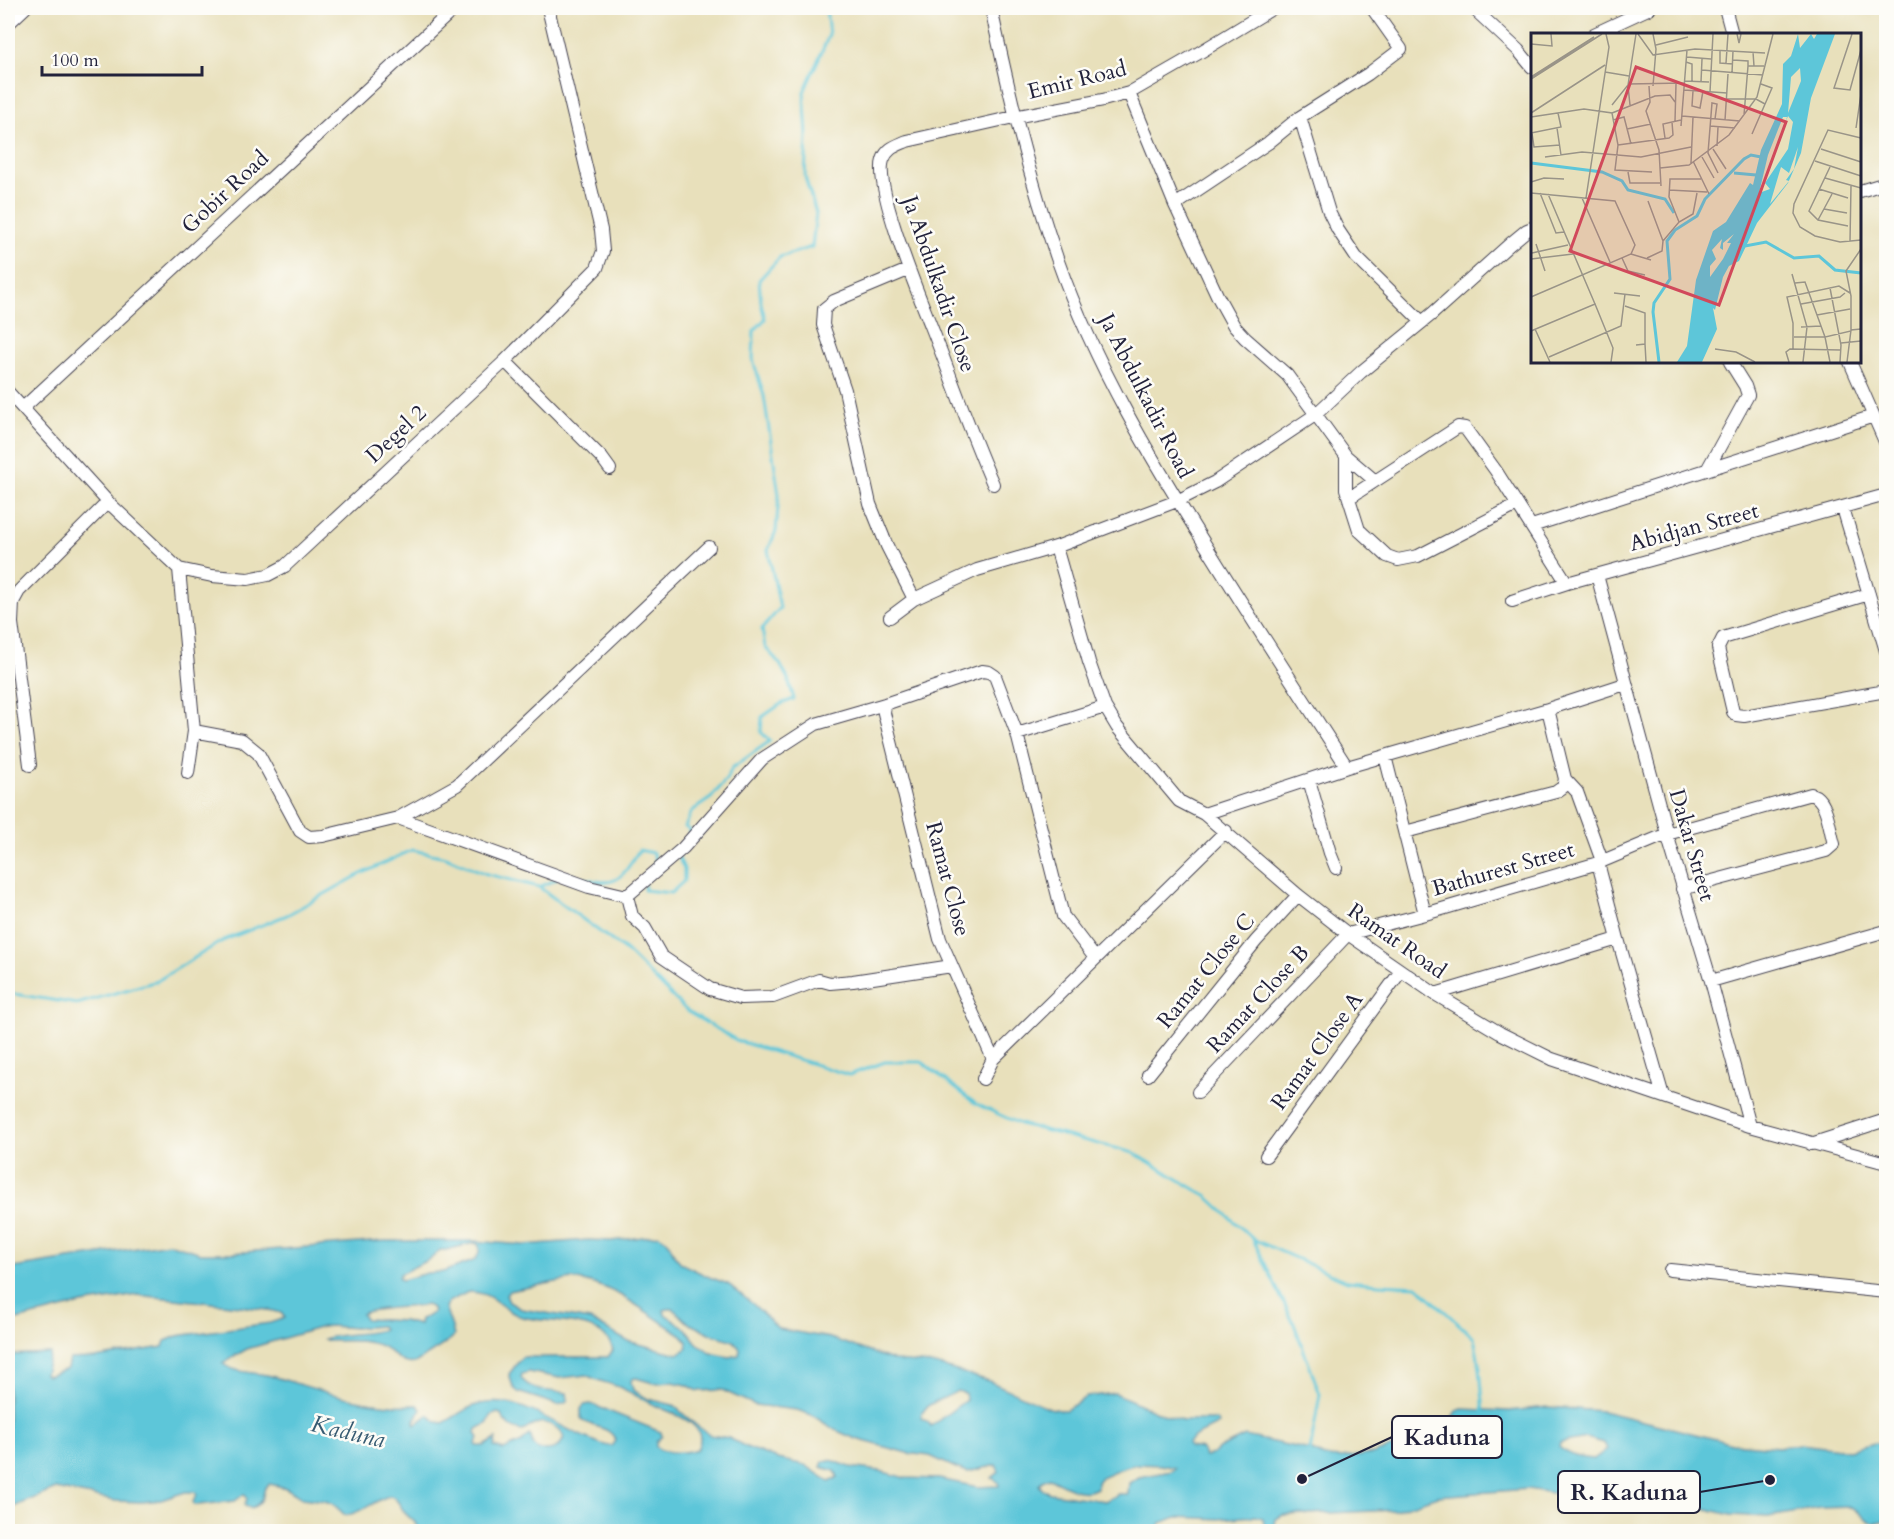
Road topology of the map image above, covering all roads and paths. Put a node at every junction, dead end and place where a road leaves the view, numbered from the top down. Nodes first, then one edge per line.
1 (25, 8) edge
2 (455, 8) edge
3 (548, 8) edge
4 (992, 8) edge
5 (1273, 8) edge
6 (1372, 8) edge
7 (1473, 8) edge
8 (1650, 8) edge
9 (1725, 8) edge
10 (8, 24) edge
11 (1596, 33) edge
12 (1732, 33) edge
13 (1531, 63) edge
14 (1129, 93) junction
15 (1014, 117) junction
16 (1300, 117) junction
17 (1887, 183) edge
18 (1861, 190) edge
19 (1175, 205) junction
20 (1531, 229) edge
21 (908, 270) junction
22 (1422, 322) junction
23 (505, 361) junction
24 (1731, 363) edge
25 (1850, 363) edge
26 (8, 392) edge
27 (23, 408) junction
28 (1315, 415) junction
29 (1874, 416) junction
30 (1887, 444) edge
31 (1346, 456) junction
32 (610, 469) dead end
33 (1707, 470) junction
34 (1374, 480) junction
35 (993, 484) dead end
36 (1887, 495) edge
37 (1349, 498) junction
38 (1177, 501) junction
39 (108, 502) junction
40 (1517, 505) junction
41 (1843, 508) junction
42 (1532, 526) junction
43 (709, 547) dead end
44 (1056, 547) junction
45 (179, 569) junction
46 (1597, 575) junction
47 (1567, 583) junction
48 (1869, 594) junction
49 (914, 599) junction
50 (1512, 601) dead end
51 (890, 617) dead end
52 (1887, 651) edge
53 (1625, 684) junction
54 (1887, 691) edge
55 (885, 704) junction
56 (1105, 707) junction
57 (1548, 709) junction
58 (194, 731) junction
59 (1017, 734) junction
60 (1385, 756) junction
61 (30, 765) dead end
62 (1347, 767) junction
63 (188, 773) dead end
64 (1565, 779) junction
65 (1309, 780) junction
66 (1204, 814) junction
67 (398, 818) junction
68 (1226, 831) junction
69 (1405, 832) junction
70 (1667, 834) junction
71 (1600, 862) junction
72 (1336, 868) dead end
73 (1682, 889) junction
74 (1298, 895) junction
75 (627, 896) junction
76 (1425, 914) junction
77 (1887, 931) edge
78 (1348, 934) junction
79 (1618, 939) junction
80 (1095, 958) junction
81 (952, 966) junction
82 (1401, 971) junction
83 (1711, 981) junction
84 (1435, 994) junction
85 (993, 1059) junction
86 (1148, 1075) dead end
87 (983, 1079) dead end
88 (1198, 1092) dead end
89 (1663, 1096) junction
90 (1887, 1120) edge
91 (1750, 1126) junction
92 (1811, 1144) junction
93 (1266, 1156) dead end
94 (1887, 1163) edge
95 (1671, 1270) dead end
96 (1887, 1292) edge

1 - 10 street
2 - 27 street, Gobir Road
3 - 23 street, Degel 2
4 - 15 street, Ja Abdulkadir Road
5 - 14 street, Emir Road
6 - 16 street
7 - 13 street
8 - 11 street
9 - 12 street
14 - 15 street, Emir Road
14 - 19 street
15 - 21 street, Ja Abdulkadir Close
15 - 38 street, Ja Abdulkadir Road
16 - 19 street
16 - 22 street
17 - 18 street
19 - 28 street
20 - 22 street
21 - 35 street, Ja Abdulkadir Close
21 - 49 street
22 - 28 street
23 - 32 street
23 - 45 street, Degel 2
24 - 33 street
25 - 29 street
26 - 27 street
27 - 39 street
28 - 31 street
28 - 38 street
29 - 30 street
29 - 33 street
31 - 34 street
31 - 37 street
33 - 42 street
34 - 37 street
34 - 40 street
36 - 41 street, Abidjan Street
37 - 40 street
38 - 44 street
38 - 62 street, Ja Abdulkadir Road
39 - 45 street
39 - 61 street
40 - 42 street
41 - 46 street, Abidjan Street
41 - 48 street
42 - 47 street
43 - 67 street
44 - 49 street
44 - 56 street, Ramat Road
45 - 58 street
46 - 47 street, Abidjan Street
46 - 53 street, Dakar Street
47 - 50 street, Abidjan Street
48 - 52 street
48 - 54 street
49 - 51 street
53 - 57 street
53 - 70 street, Dakar Street
55 - 59 street
55 - 75 street
55 - 81 street, Ramat Close
56 - 59 street
56 - 66 street, Ramat Road
57 - 60 street
57 - 64 street
58 - 63 street
58 - 67 street
59 - 80 street
60 - 62 street
60 - 69 street
62 - 65 street
64 - 69 street
64 - 71 street
65 - 66 street
65 - 72 street
66 - 68 street, Ramat Road
67 - 75 street
68 - 74 street, Ramat Road
68 - 80 street
69 - 76 street
70 - 71 street, Bathurest Street
70 - 73 street, Dakar Street
70 - 73 street, Bathurest Street
71 - 76 street, Bathurest Street
71 - 79 street
73 - 83 street, Dakar Street
74 - 78 street, Ramat Road
74 - 86 street, Ramat Close C
75 - 81 street
76 - 78 street, Bathurest Street
77 - 83 street
78 - 82 street, Ramat Road
78 - 88 street, Ramat Close B
79 - 84 street
79 - 89 street
80 - 85 street
81 - 85 street, Ramat Close
82 - 84 street, Ramat Road
82 - 93 street, Ramat Close A
83 - 91 street, Dakar Street
84 - 89 street, Ramat Road
85 - 87 street
89 - 91 street, Ramat Road
90 - 92 street
91 - 92 street, Ramat Road
92 - 94 street, Ramat Road
95 - 96 street

